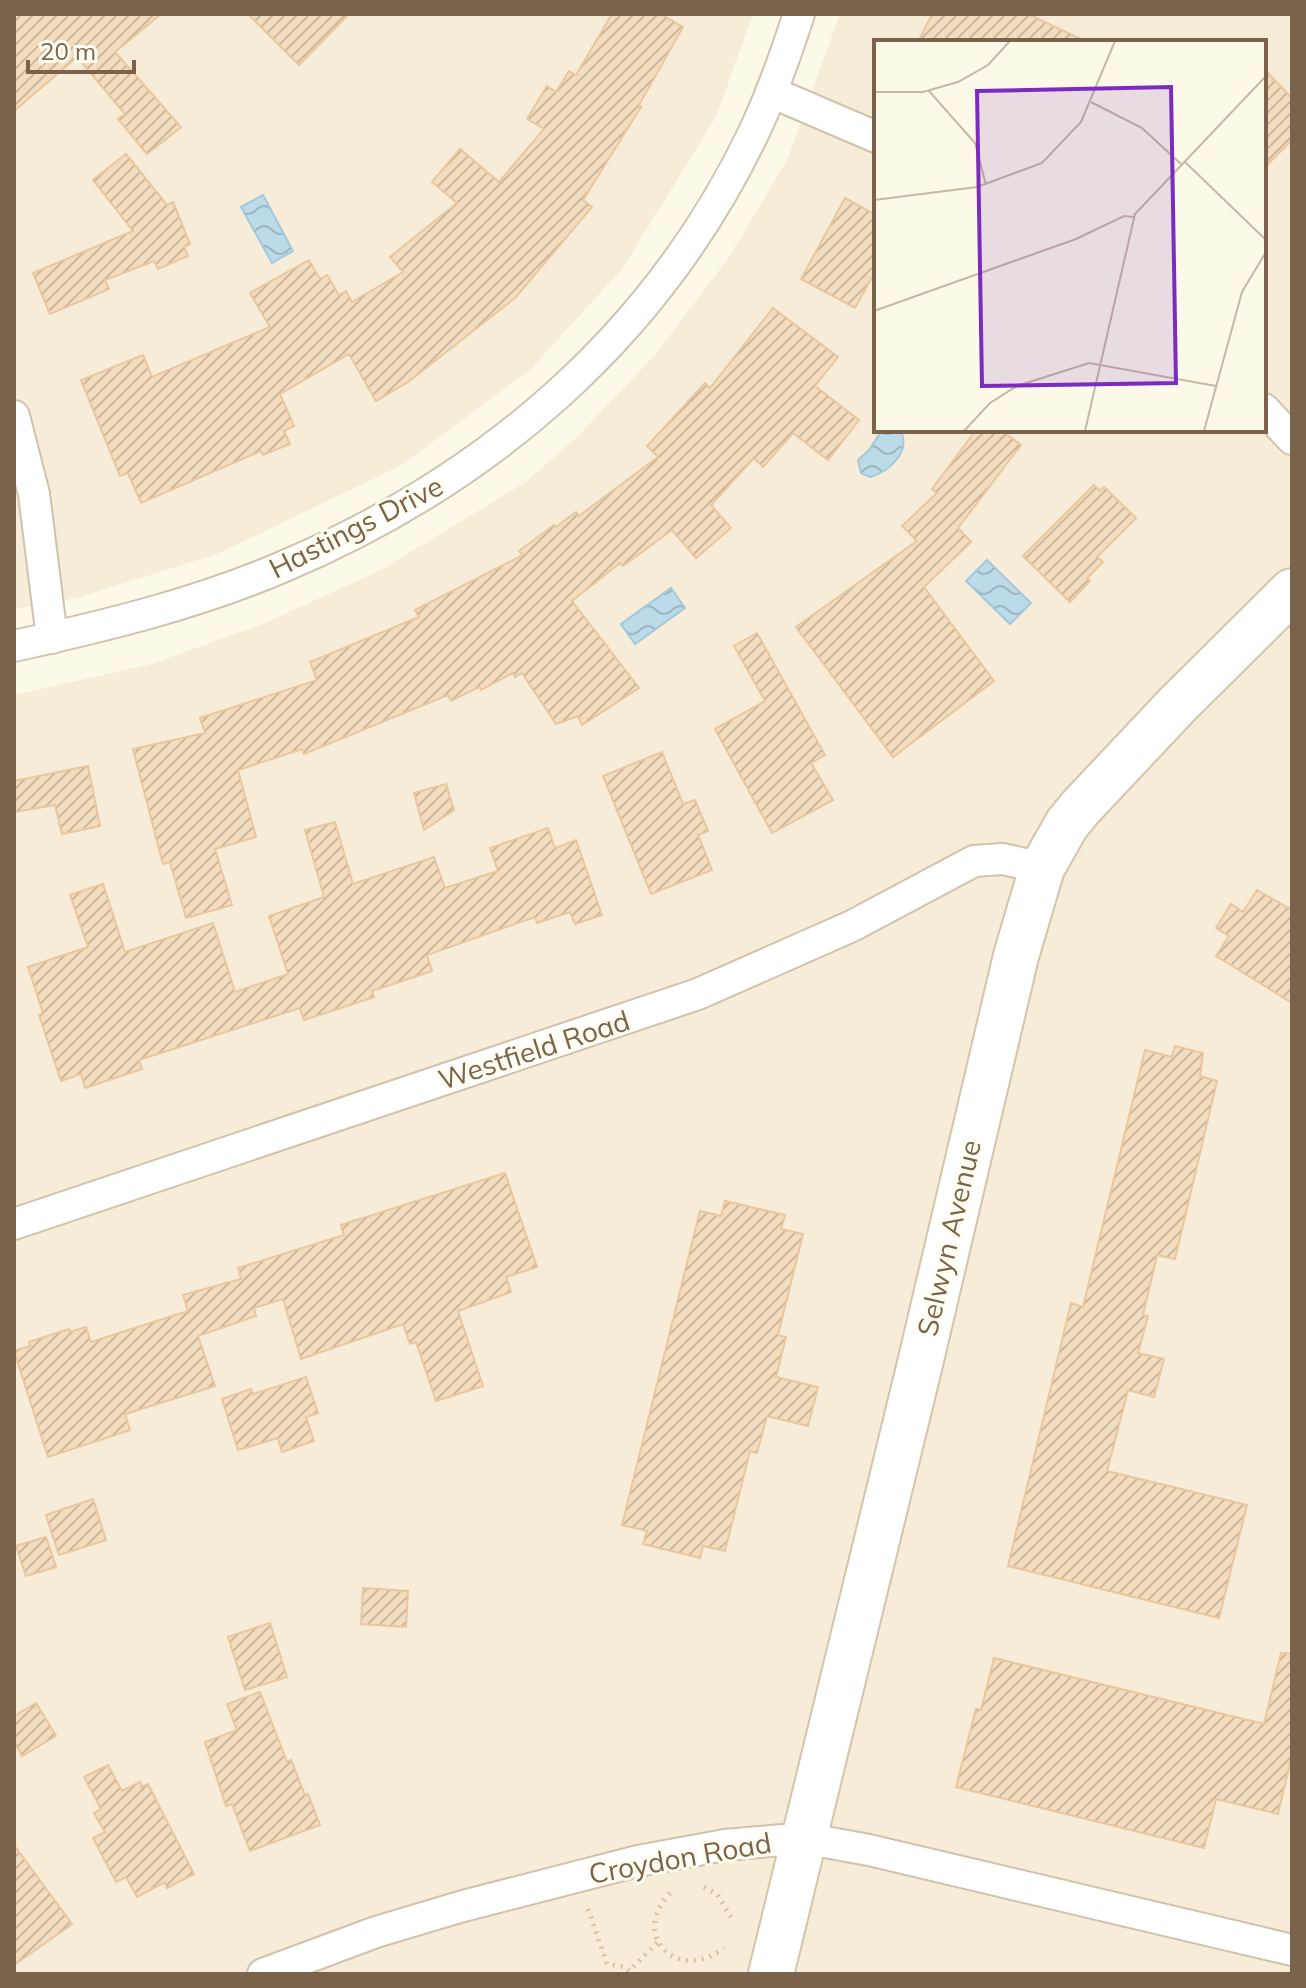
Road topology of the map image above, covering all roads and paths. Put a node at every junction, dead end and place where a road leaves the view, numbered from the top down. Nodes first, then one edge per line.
1 (799, 14) edge
2 (771, 92) junction
3 (874, 136) edge
4 (1266, 411) edge
5 (14, 416) edge
6 (1292, 439) edge
7 (1292, 591) edge
8 (52, 638) junction
9 (14, 646) edge
10 (1042, 868) junction
11 (14, 1224) edge
12 (803, 1840) junction
13 (704, 1887) dead end
14 (670, 1893) dead end
15 (588, 1909) dead end
16 (731, 1917) dead end
17 (659, 1941) junction
18 (724, 1948) dead end
19 (1292, 1950) edge
20 (263, 1974) edge
21 (771, 1974) edge

1 - 2 street, Hastings Drive
2 - 3 street
2 - 8 street, Hastings Drive
4 - 6 street
5 - 8 street
7 - 10 street, Selwyn Avenue
8 - 9 street, Hastings Drive
10 - 11 street, Westfield Road
10 - 12 street, Selwyn Avenue
12 - 19 street, Croydon Road
12 - 20 street, Croydon Road
12 - 21 street, Selwyn Avenue
13 - 16 path
14 - 17 path
15 - 17 path
17 - 18 path

